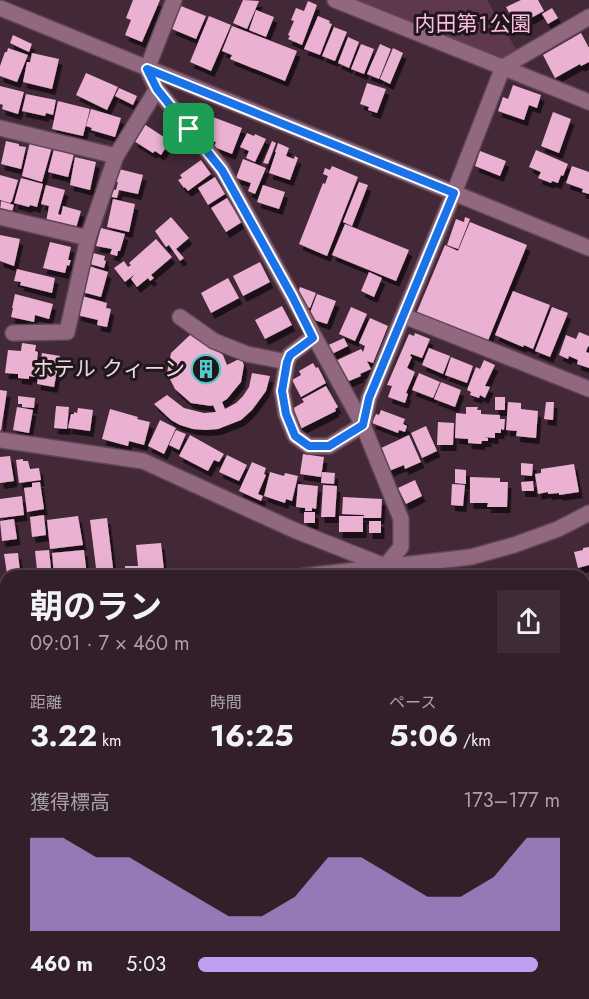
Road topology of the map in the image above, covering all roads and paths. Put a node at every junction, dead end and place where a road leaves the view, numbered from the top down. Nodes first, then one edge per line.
1 (174, 0) edge
2 (335, 0) edge
3 (0, 8) edge
4 (589, 17) edge
5 (503, 67) junction
6 (147, 69) junction
7 (157, 89) junction
8 (589, 102) edge
9 (0, 128) edge
10 (116, 156) junction
11 (454, 193) junction
12 (0, 217) edge
13 (88, 238) junction
14 (589, 248) edge
15 (404, 316) junction
16 (180, 317) dead end
17 (13, 333) dead end
18 (313, 338) junction
19 (287, 362) junction
20 (589, 390) edge
21 (363, 425) junction
22 (0, 440) edge
23 (589, 513) edge
24 (384, 566) junction
25 (352, 570) edge

1 - 6 street
2 - 5 street
3 - 6 street
4 - 5 street
5 - 8 street
5 - 11 street
6 - 7 street
6 - 11 street
7 - 10 street
7 - 18 street
9 - 10 street
10 - 13 street
11 - 14 street
11 - 15 street
12 - 13 street
13 - 17 street
15 - 20 street
15 - 21 street
16 - 19 street
18 - 19 street
18 - 21 street
19 - 21 street
21 - 24 street
22 - 24 street
23 - 24 street
24 - 25 street

